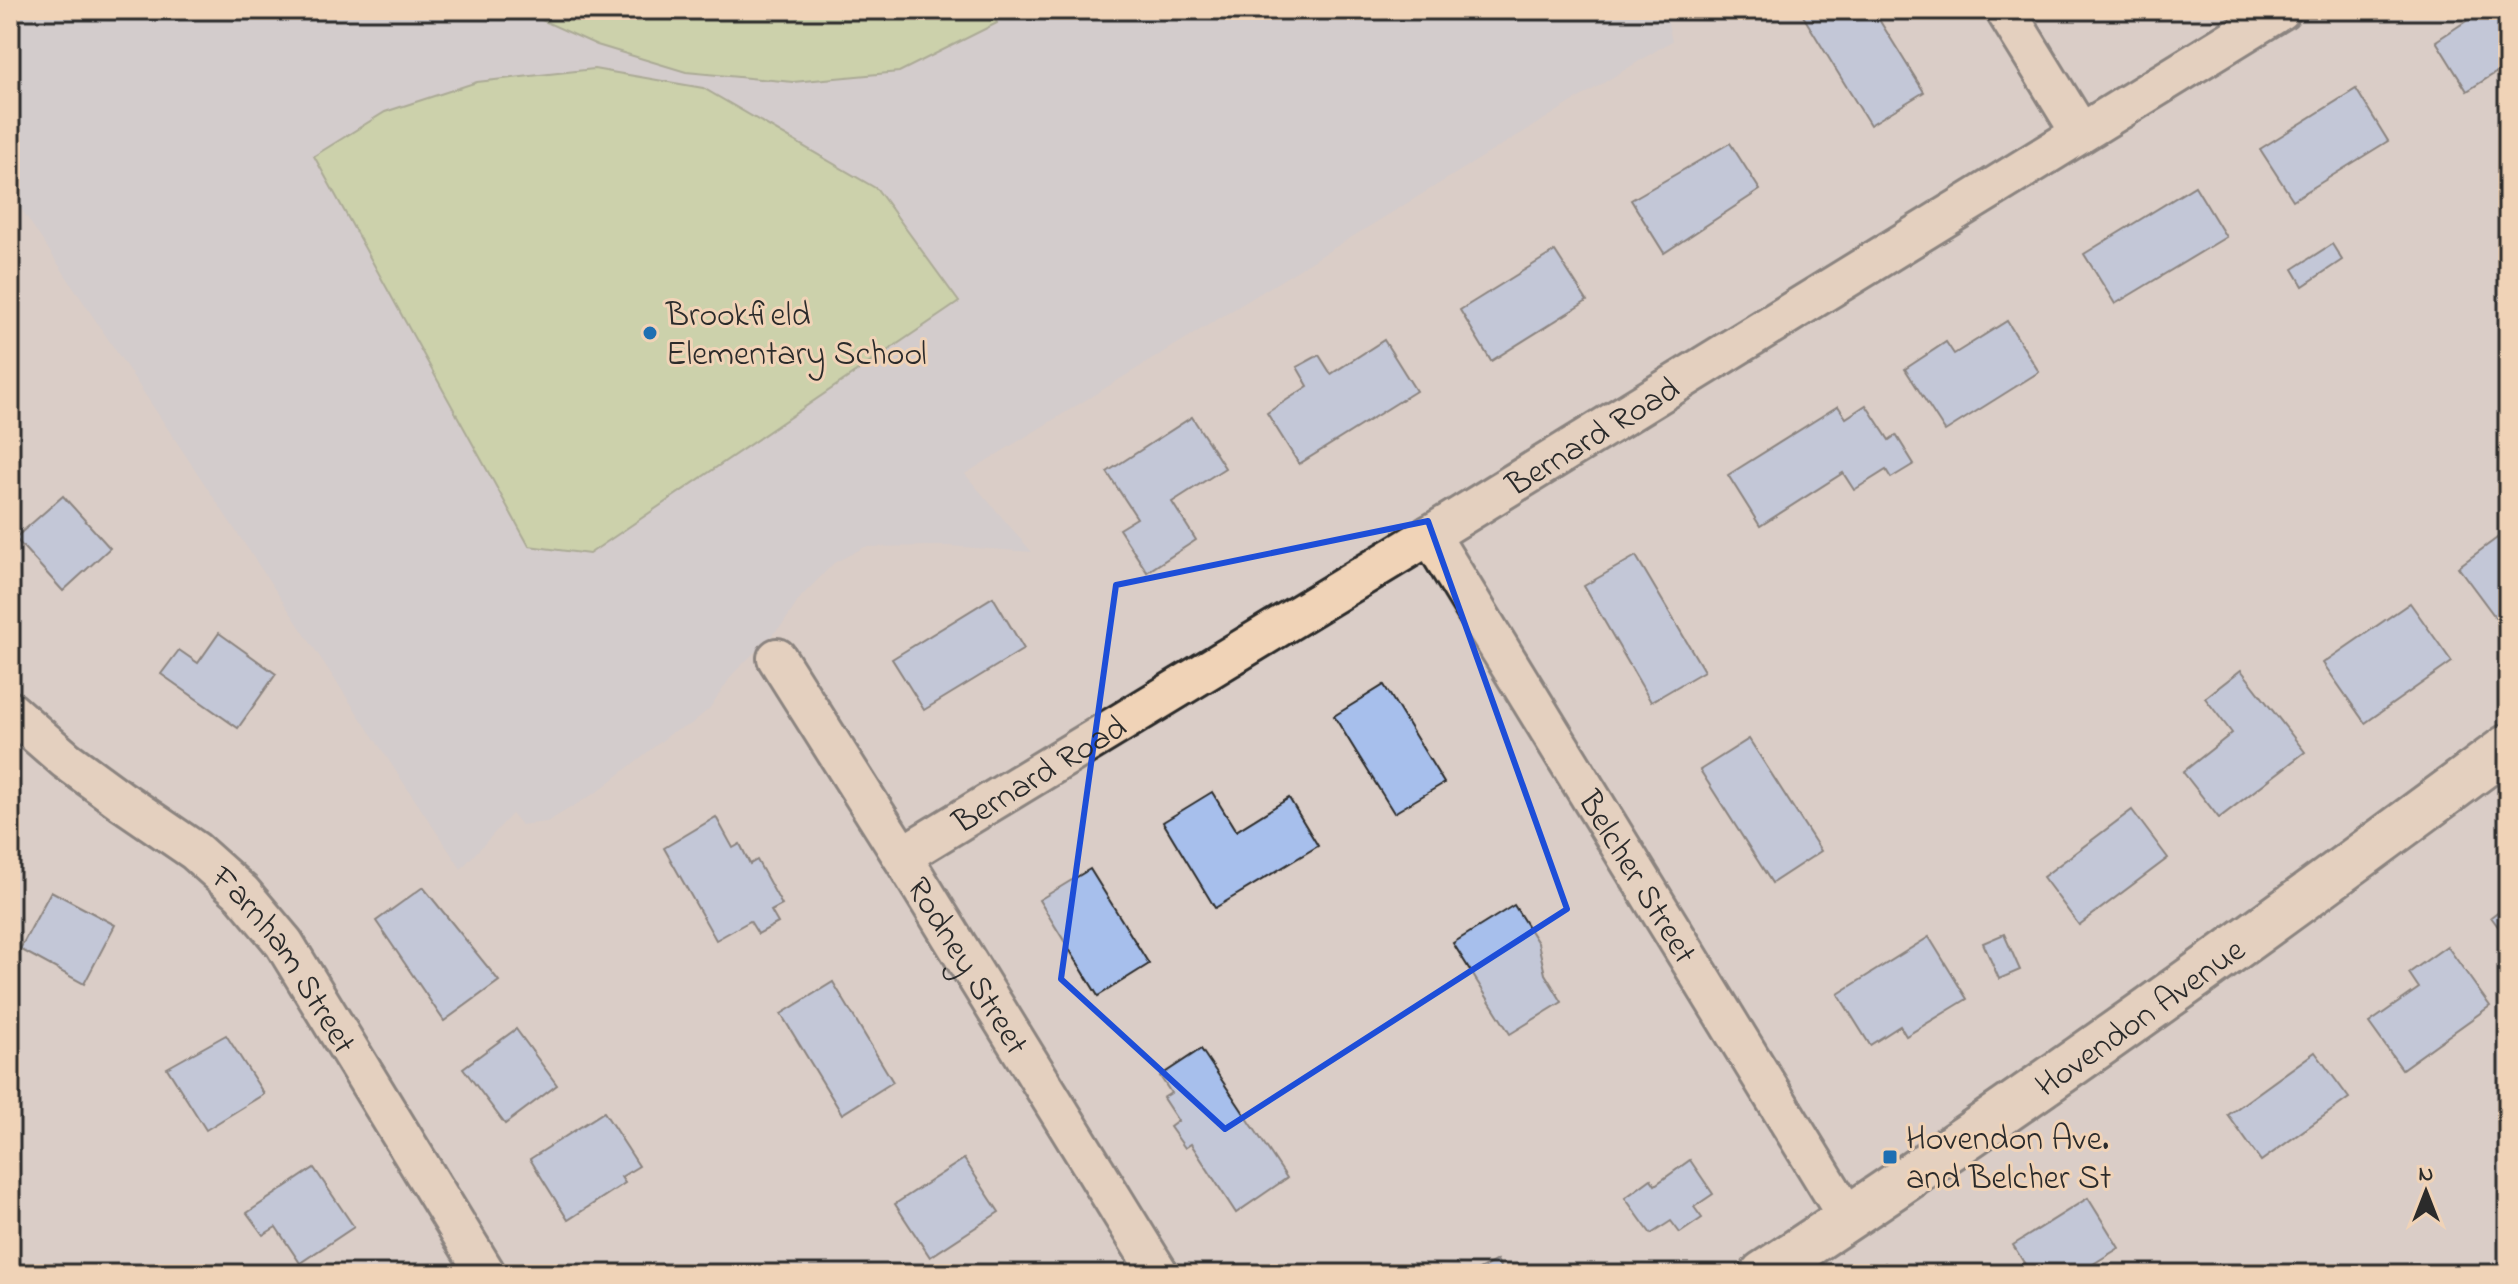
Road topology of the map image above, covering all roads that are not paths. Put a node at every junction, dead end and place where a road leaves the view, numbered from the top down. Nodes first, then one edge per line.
1 (2005, 10) edge
2 (2281, 10) edge
3 (2080, 132) junction
4 (1430, 535) junction
5 (777, 658) dead end
6 (10, 711) edge
7 (2508, 747) edge
8 (902, 856) junction
9 (1848, 1218) junction
10 (486, 1274) edge
11 (1159, 1274) edge
12 (1763, 1274) edge

1 - 3 street
2 - 3 street, Bernard Road
3 - 4 street, Bernard Road
4 - 8 street, Bernard Road
4 - 9 street, Belcher Street
5 - 8 street, Rodney Street
6 - 10 street, Farnham Street
7 - 9 street, Hovendon Avenue
8 - 11 street, Rodney Street
9 - 12 street, Hovendon Avenue

